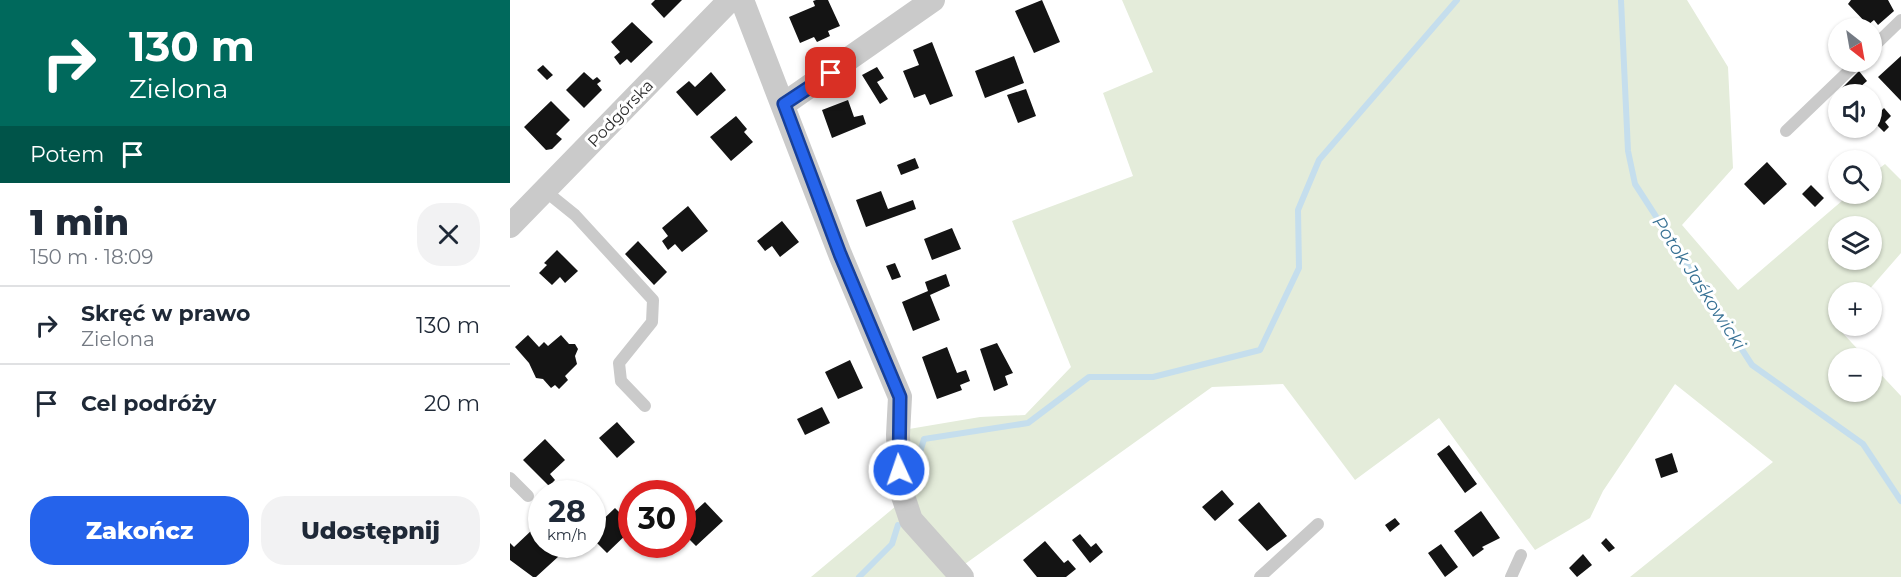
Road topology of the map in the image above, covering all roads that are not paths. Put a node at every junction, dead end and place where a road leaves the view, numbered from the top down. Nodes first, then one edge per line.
1 (730, 0) edge
2 (742, 0) edge
3 (933, 0) edge
4 (1901, 20) edge
5 (1882, 38) edge
6 (1848, 72) edge
7 (784, 104) junction
8 (1786, 131) dead end
9 (544, 190) junction
10 (510, 226) edge
11 (645, 406) dead end
12 (510, 478) edge
13 (528, 496) dead end
14 (1318, 524) dead end
15 (1521, 555) dead end
16 (962, 577) edge
17 (1260, 577) edge
18 (1511, 577) edge

1 - 9 street, Podgórska
2 - 7 street
3 - 7 street
4 - 5 lane
6 - 8 lane
7 - 16 street
9 - 10 street, Podgórska
9 - 11 lane
12 - 13 lane
14 - 17 lane
15 - 18 lane

